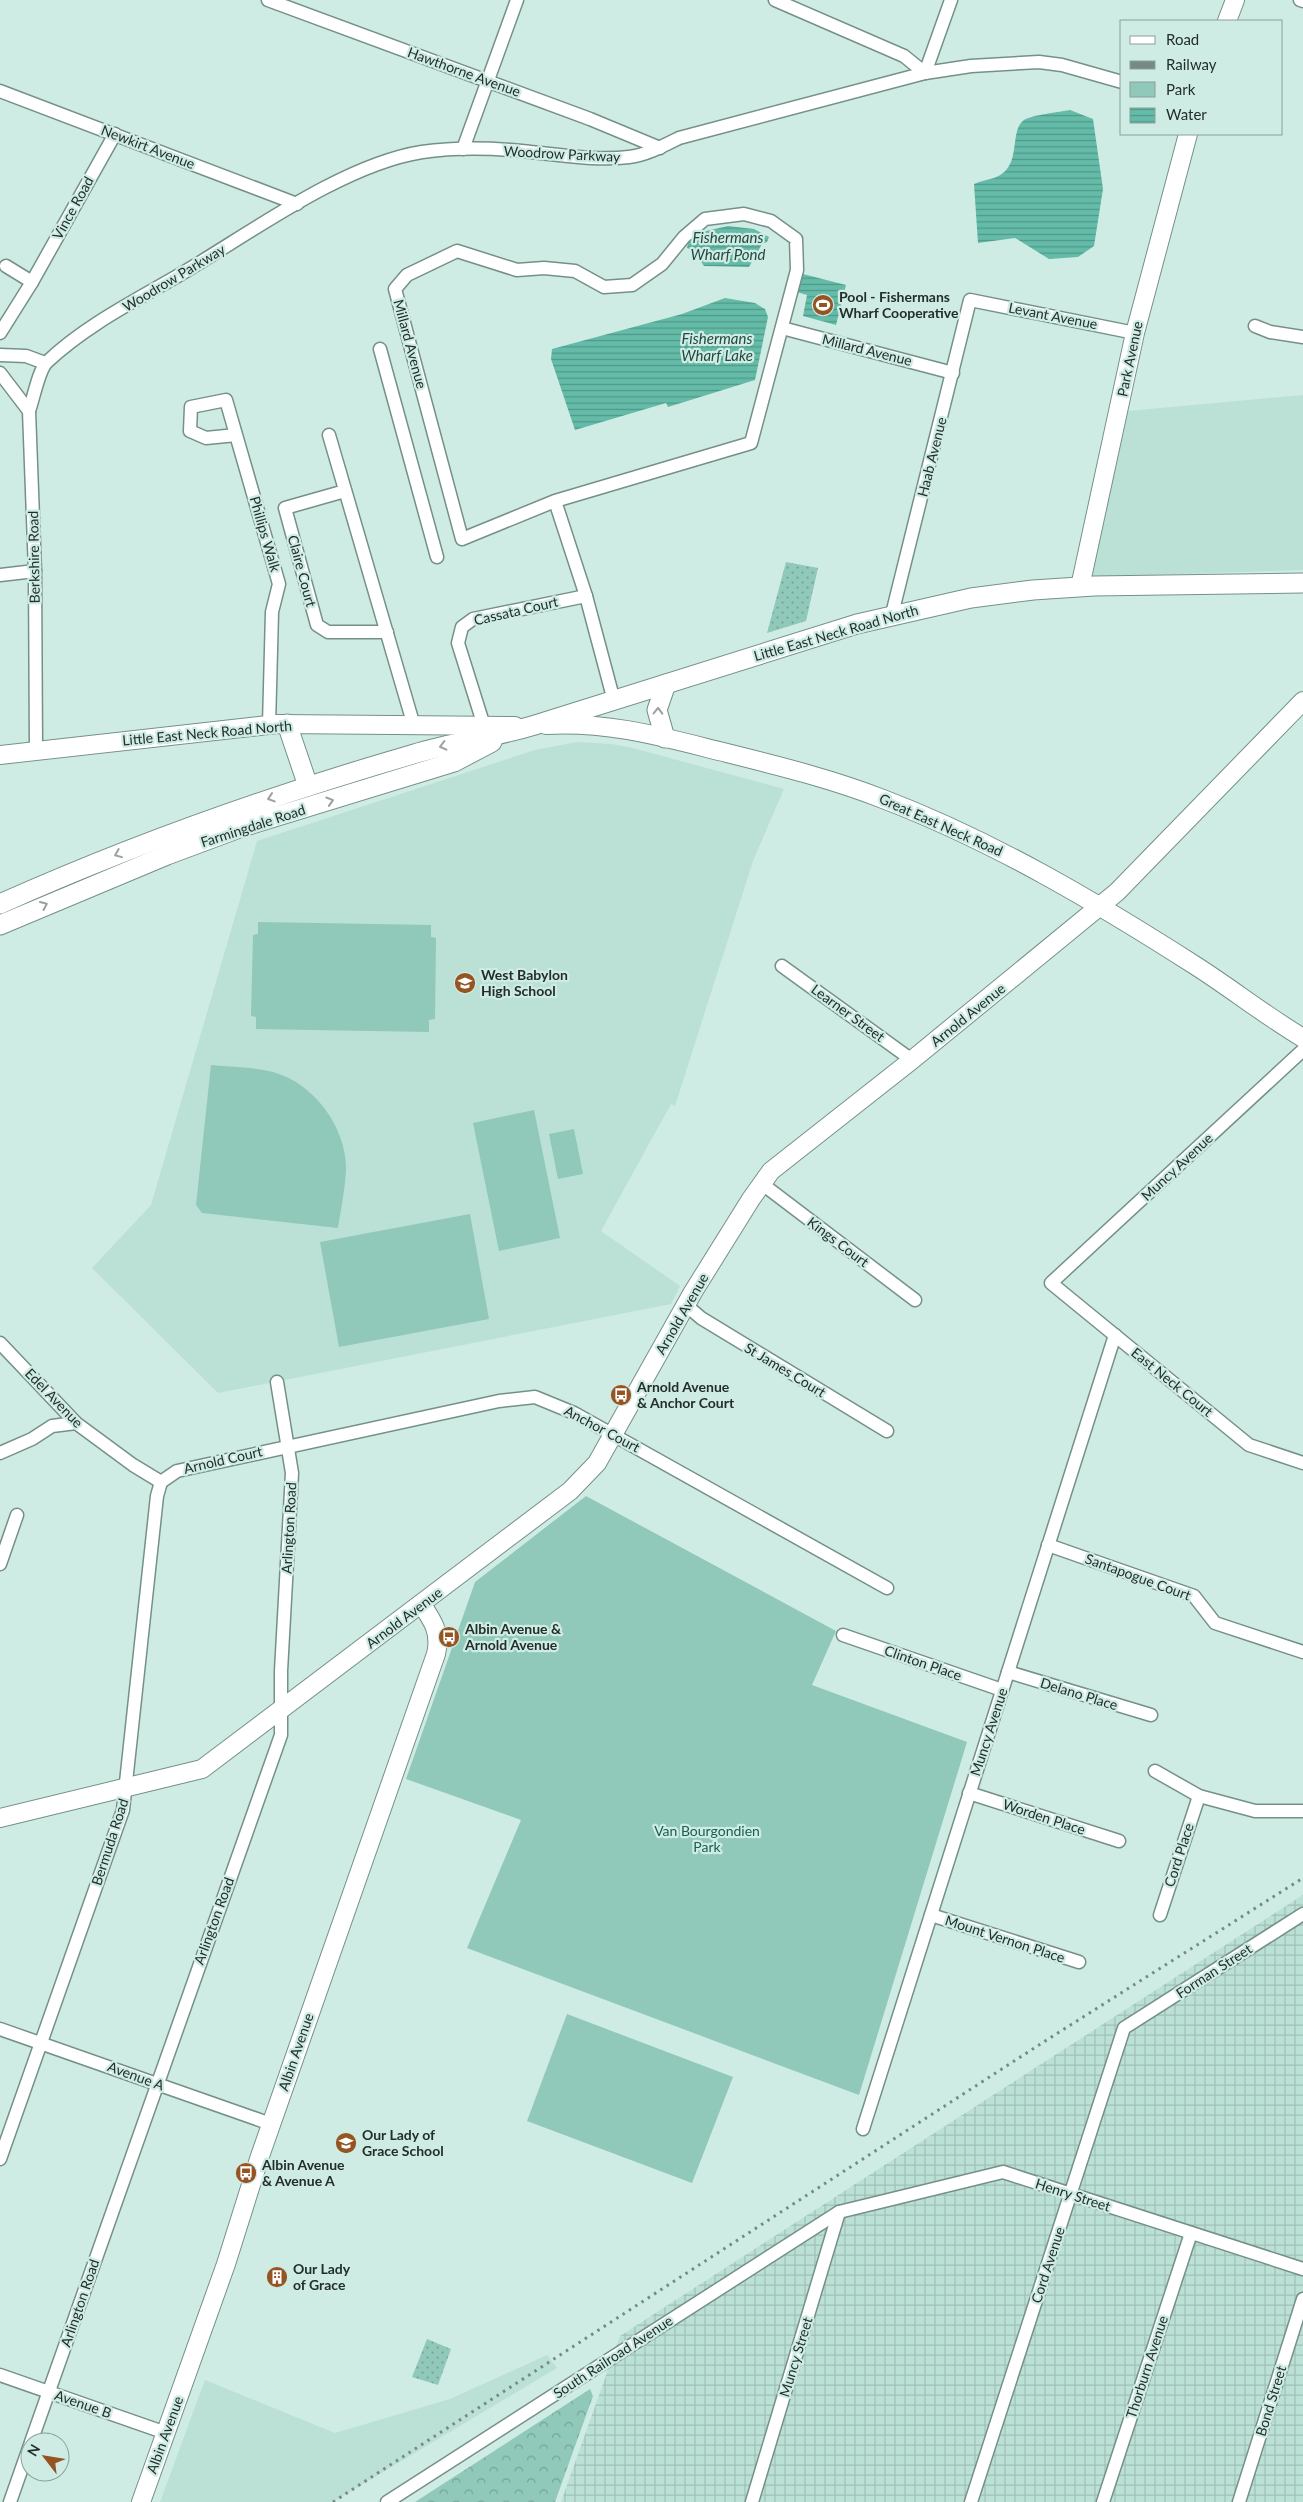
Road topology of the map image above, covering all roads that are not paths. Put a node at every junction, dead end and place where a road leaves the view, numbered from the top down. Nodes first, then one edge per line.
1 (268, 0) edge
2 (518, 0) edge
3 (775, 0) edge
4 (951, 0) edge
5 (1235, 0) edge
6 (1227, 20) edge
7 (925, 72) junction
8 (487, 81) junction
9 (1120, 81) edge
10 (0, 90) edge
11 (115, 134) junction
12 (1188, 135) edge
13 (660, 148) junction
14 (463, 149) junction
15 (297, 204) junction
16 (6, 266) dead end
17 (32, 282) junction
18 (970, 300) joint
19 (1255, 326) dead end
20 (782, 328) junction
21 (0, 333) edge
22 (1135, 333) junction
23 (1303, 337) edge
24 (380, 349) dead end
25 (0, 355) edge
26 (45, 363) junction
27 (953, 372) junction
28 (0, 373) edge
29 (29, 411) junction
30 (236, 435) dead end
31 (329, 435) dead end
32 (345, 491) junction
33 (555, 502) junction
34 (437, 557) dead end
35 (35, 571) junction
36 (0, 575) edge
37 (1303, 582) edge
38 (1080, 587) junction
39 (586, 596) junction
40 (892, 614) junction
41 (387, 632) junction
42 (666, 684) junction
43 (614, 701) junction
44 (1303, 701) edge
45 (287, 724) junction
46 (269, 725) junction
47 (535, 725) junction
48 (414, 726) junction
49 (484, 726) junction
50 (508, 733) junction
51 (665, 738) junction
52 (36, 751) junction
53 (0, 755) edge
54 (308, 786) junction
55 (0, 904) edge
56 (1099, 907) junction
57 (0, 926) edge
58 (782, 966) dead end
59 (1303, 1038) edge
60 (1303, 1050) edge
61 (912, 1060) junction
62 (762, 1183) junction
63 (1050, 1283) joint
64 (915, 1300) dead end
65 (686, 1305) junction
66 (1115, 1335) junction
67 (0, 1343) edge
68 (276, 1382) dead end
69 (76, 1423) junction
70 (887, 1431) dead end
71 (614, 1434) junction
72 (288, 1446) junction
73 (0, 1453) edge
74 (1303, 1463) edge
75 (161, 1482) junction
76 (16, 1515) dead end
77 (1048, 1545) junction
78 (0, 1564) edge
79 (887, 1588) dead end
80 (422, 1604) junction
81 (843, 1635) dead end
82 (1303, 1652) edge
83 (1008, 1672) junction
84 (1002, 1690) junction
85 (282, 1709) junction
86 (1151, 1715) dead end
87 (1155, 1771) dead end
88 (127, 1788) junction
89 (969, 1793) junction
90 (1199, 1796) junction
91 (1303, 1811) edge
92 (0, 1818) edge
93 (1119, 1841) dead end
94 (1160, 1914) dead end
95 (1303, 1914) edge
96 (931, 1915) junction
97 (1079, 1962) dead end
98 (1124, 2028) joint
99 (0, 2029) edge
100 (41, 2042) junction
101 (156, 2084) junction
102 (271, 2124) junction
103 (863, 2129) dead end
104 (0, 2158) edge
105 (1071, 2194) junction
106 (839, 2212) junction
107 (1191, 2233) junction
108 (1303, 2269) edge
109 (1303, 2299) edge
110 (0, 2375) edge
111 (49, 2392) junction
112 (34, 2432) edge
113 (166, 2433) junction
114 (20, 2472) edge
115 (10, 2502) edge
116 (141, 2502) edge
117 (387, 2502) edge
118 (752, 2502) edge
119 (971, 2502) edge
120 (1103, 2502) edge
121 (1239, 2502) edge

1 - 8 street, Hawthorne Avenue
2 - 8 street
3 - 7 street
4 - 7 street
5 - 6 street
7 - 9 street, Woodrow Parkway
7 - 13 street, Woodrow Parkway
8 - 13 street, Hawthorne Avenue
8 - 14 street
10 - 11 street, Newkirt Avenue
11 - 15 street, Newkirt Avenue
11 - 17 street, Vince Road
12 - 22 street, Park Avenue
13 - 14 street, Woodrow Parkway
14 - 15 street, Woodrow Parkway
15 - 26 street, Woodrow Parkway
16 - 17 street
17 - 21 street, Vince Road
18 - 22 street, Levant Avenue
18 - 27 street, Haab Avenue
19 - 23 street
20 - 27 street, Millard Avenue
20 - 33 street, Millard Avenue
20 - 33 street, Millard Avenue
22 - 38 street, Park Avenue
24 - 34 street
25 - 26 street
26 - 29 street
27 - 40 street, Haab Avenue
28 - 29 street
29 - 35 street, Berkshire Road
30 - 46 street, Phillips Walk
31 - 32 street
32 - 41 street
32 - 41 street, Claire Court
33 - 39 street
35 - 36 street
35 - 52 street, Berkshire Road
37 - 38 main road, Little East Neck Road North
38 - 40 main road, Little East Neck Road North
39 - 43 street
39 - 49 street, Cassata Court
40 - 42 main road, Little East Neck Road North
41 - 48 street
42 - 43 main road, Little East Neck Road North
51 -> 42 main road
43 - 47 main road, Little East Neck Road North
44 - 56 street, Arnold Avenue
45 - 46 street, Little East Neck Road North
45 - 48 street, Little East Neck Road North
45 - 54 main road
46 - 52 street, Little East Neck Road North
47 - 49 street, Little East Neck Road North
47 - 50 main road, Farmingdale Road
47 - 51 street, Great East Neck Road
48 - 49 street, Little East Neck Road North
50 -> 54 main road, Farmingdale Road
57 -> 50 main road, Farmingdale Road
51 - 56 street, Great East Neck Road
52 - 53 street, Little East Neck Road North
54 -> 55 main road, Farmingdale Road
56 - 59 street, Great East Neck Road
56 - 61 street, Arnold Avenue
58 - 61 street, Learner Street
60 - 63 street, Muncy Avenue
61 - 62 street, Arnold Avenue
62 - 64 street, Kings Court
62 - 65 street, Arnold Avenue
63 - 66 street, East Neck Court
65 - 70 street, St James Court
65 - 71 street, Arnold Avenue
66 - 74 street, East Neck Court
66 - 77 street, Muncy Avenue
67 - 69 street, Edel Avenue
68 - 72 street, Arlington Road
69 - 73 street
69 - 75 street, Edel Avenue
71 - 72 street, Anchor Court
71 - 79 street, Anchor Court
71 - 80 street, Arnold Avenue
72 - 75 street, Arnold Court
72 - 85 street, Arlington Road
75 - 88 street, Bermuda Road
76 - 78 street
77 - 82 street, Santapogue Court
77 - 83 street, Muncy Avenue
80 - 85 street, Arnold Avenue
80 - 102 street, Albin Avenue
81 - 84 street, Clinton Place
83 - 84 street, Muncy Avenue
83 - 86 street, Delano Place
84 - 89 street, Muncy Avenue
85 - 88 street, Arnold Avenue
85 - 101 street, Arlington Road
87 - 90 street
88 - 92 street, Arnold Avenue
88 - 100 street, Bermuda Road
89 - 93 street, Worden Place
89 - 96 street, Muncy Avenue
90 - 91 street
90 - 94 street, Cord Place
95 - 98 street, Forman Street
96 - 97 street, Mount Vernon Place
96 - 103 street, Muncy Avenue
98 - 105 street, Cord Avenue
99 - 100 street, Avenue A
100 - 101 street, Avenue A
100 - 104 street, Bermuda Road
101 - 102 street, Avenue A
101 - 111 street, Arlington Road
102 - 113 street, Albin Avenue
105 - 106 street, Henry Street
105 - 107 street, Henry Street
105 - 119 street, Cord Avenue
106 - 117 street, South Railroad Avenue
106 - 118 street, Muncy Street
107 - 108 street, Henry Street
107 - 120 street, Thorburn Avenue
109 - 121 street, Bond Street
110 - 111 street, Avenue B
111 - 112 street, Arlington Road
111 - 113 street, Avenue B
113 - 116 street, Albin Avenue
114 - 115 street, Arlington Road

